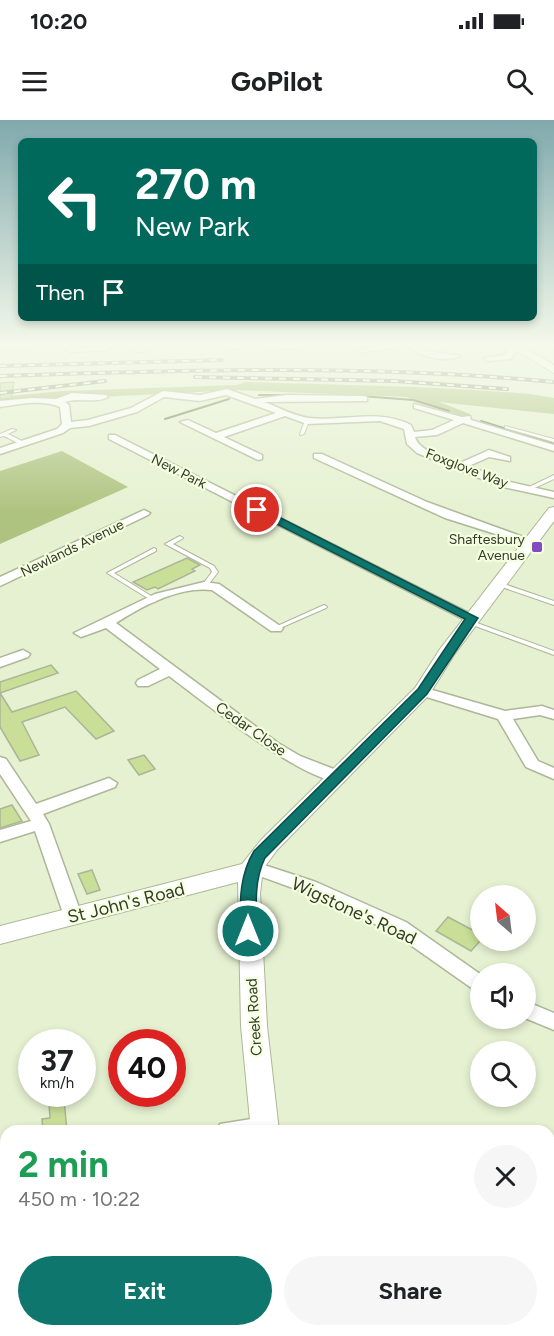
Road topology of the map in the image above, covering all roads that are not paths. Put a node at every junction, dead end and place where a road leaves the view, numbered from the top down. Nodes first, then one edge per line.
1 (60, 401) edge
2 (151, 401) edge
3 (256, 401) edge
4 (57, 402) junction
5 (0, 404) edge
6 (417, 405) dead end
7 (286, 413) junction
8 (475, 415) dead end
9 (463, 420) junction
10 (308, 421) junction
11 (185, 422) dead end
12 (68, 425) junction
13 (507, 427) dead end
14 (14, 430) dead end
15 (302, 434) dead end
16 (3, 435) edge
17 (410, 435) junction
18 (217, 436) junction
19 (112, 437) dead end
20 (24, 444) junction
21 (553, 445) edge
22 (0, 451) edge
23 (318, 456) dead end
24 (258, 457) dead end
25 (506, 459) dead end
26 (459, 467) junction
27 (554, 477) edge
28 (528, 489) junction
29 (554, 495) edge
30 (554, 511) edge
31 (144, 513) dead end
32 (180, 538) dead end
33 (531, 542) junction
34 (154, 550) dead end
35 (0, 582) edge
36 (206, 584) junction
37 (498, 584) junction
38 (154, 600) junction
39 (554, 603) edge
40 (324, 608) dead end
41 (470, 620) junction
42 (107, 623) junction
43 (276, 628) joint
44 (81, 633) dead end
45 (554, 653) edge
46 (23, 654) dead end
47 (0, 663) edge
48 (168, 671) junction
49 (143, 683) dead end
50 (422, 691) junction
51 (554, 715) edge
52 (504, 716) junction
53 (0, 762) edge
54 (554, 774) edge
55 (338, 777) junction
56 (109, 783) dead end
57 (37, 818) junction
58 (0, 836) edge
59 (252, 868) junction
60 (73, 916) junction
61 (0, 935) edge
62 (470, 977) edge
63 (536, 1014) edge
64 (554, 1023) edge
65 (265, 1125) edge

1 - 4 street
2 - 12 street, Foxglove Way
3 - 7 street, Foxglove Way
4 - 5 street
4 - 12 street
6 - 9 street
7 - 10 street, Foxglove Way
7 - 18 street
8 - 9 street
9 - 17 street
9 - 21 street
10 - 15 lane
10 - 17 street, Foxglove Way
11 - 18 street
12 - 20 street, Foxglove Way
13 - 21 lane
14 - 16 lane
16 - 20 lane
17 - 26 street, Foxglove Way
18 - 24 street
19 - 41 street, New Park
20 - 22 street, Foxglove Way
23 - 33 street
25 - 26 street
26 - 28 street, Foxglove Way
27 - 28 lane
28 - 29 street, Foxglove Way
30 - 33 street, Creek Road
31 - 35 street, Newlands Avenue
32 - 36 lane
33 - 37 street, Creek Road
34 - 38 lane
36 - 38 street
36 - 43 street
37 - 39 lane
37 - 41 street, Creek Road
38 - 42 street
40 - 43 lane
41 - 45 lane
41 - 50 street, Creek Road
42 - 44 street
42 - 48 street, Cedar Close
46 - 47 street
48 - 49 street
48 - 55 street, Cedar Close
50 - 52 street
50 - 55 street, Creek Road
51 - 52 street
52 - 54 street
53 - 57 street
55 - 59 street, Creek Road
56 - 57 street
57 - 58 street
57 - 60 street
59 - 60 street, St John's Road
59 - 62 street, Wigstone's Road
59 - 65 street, Creek Road
60 - 61 street, St John's Road
63 - 64 street

